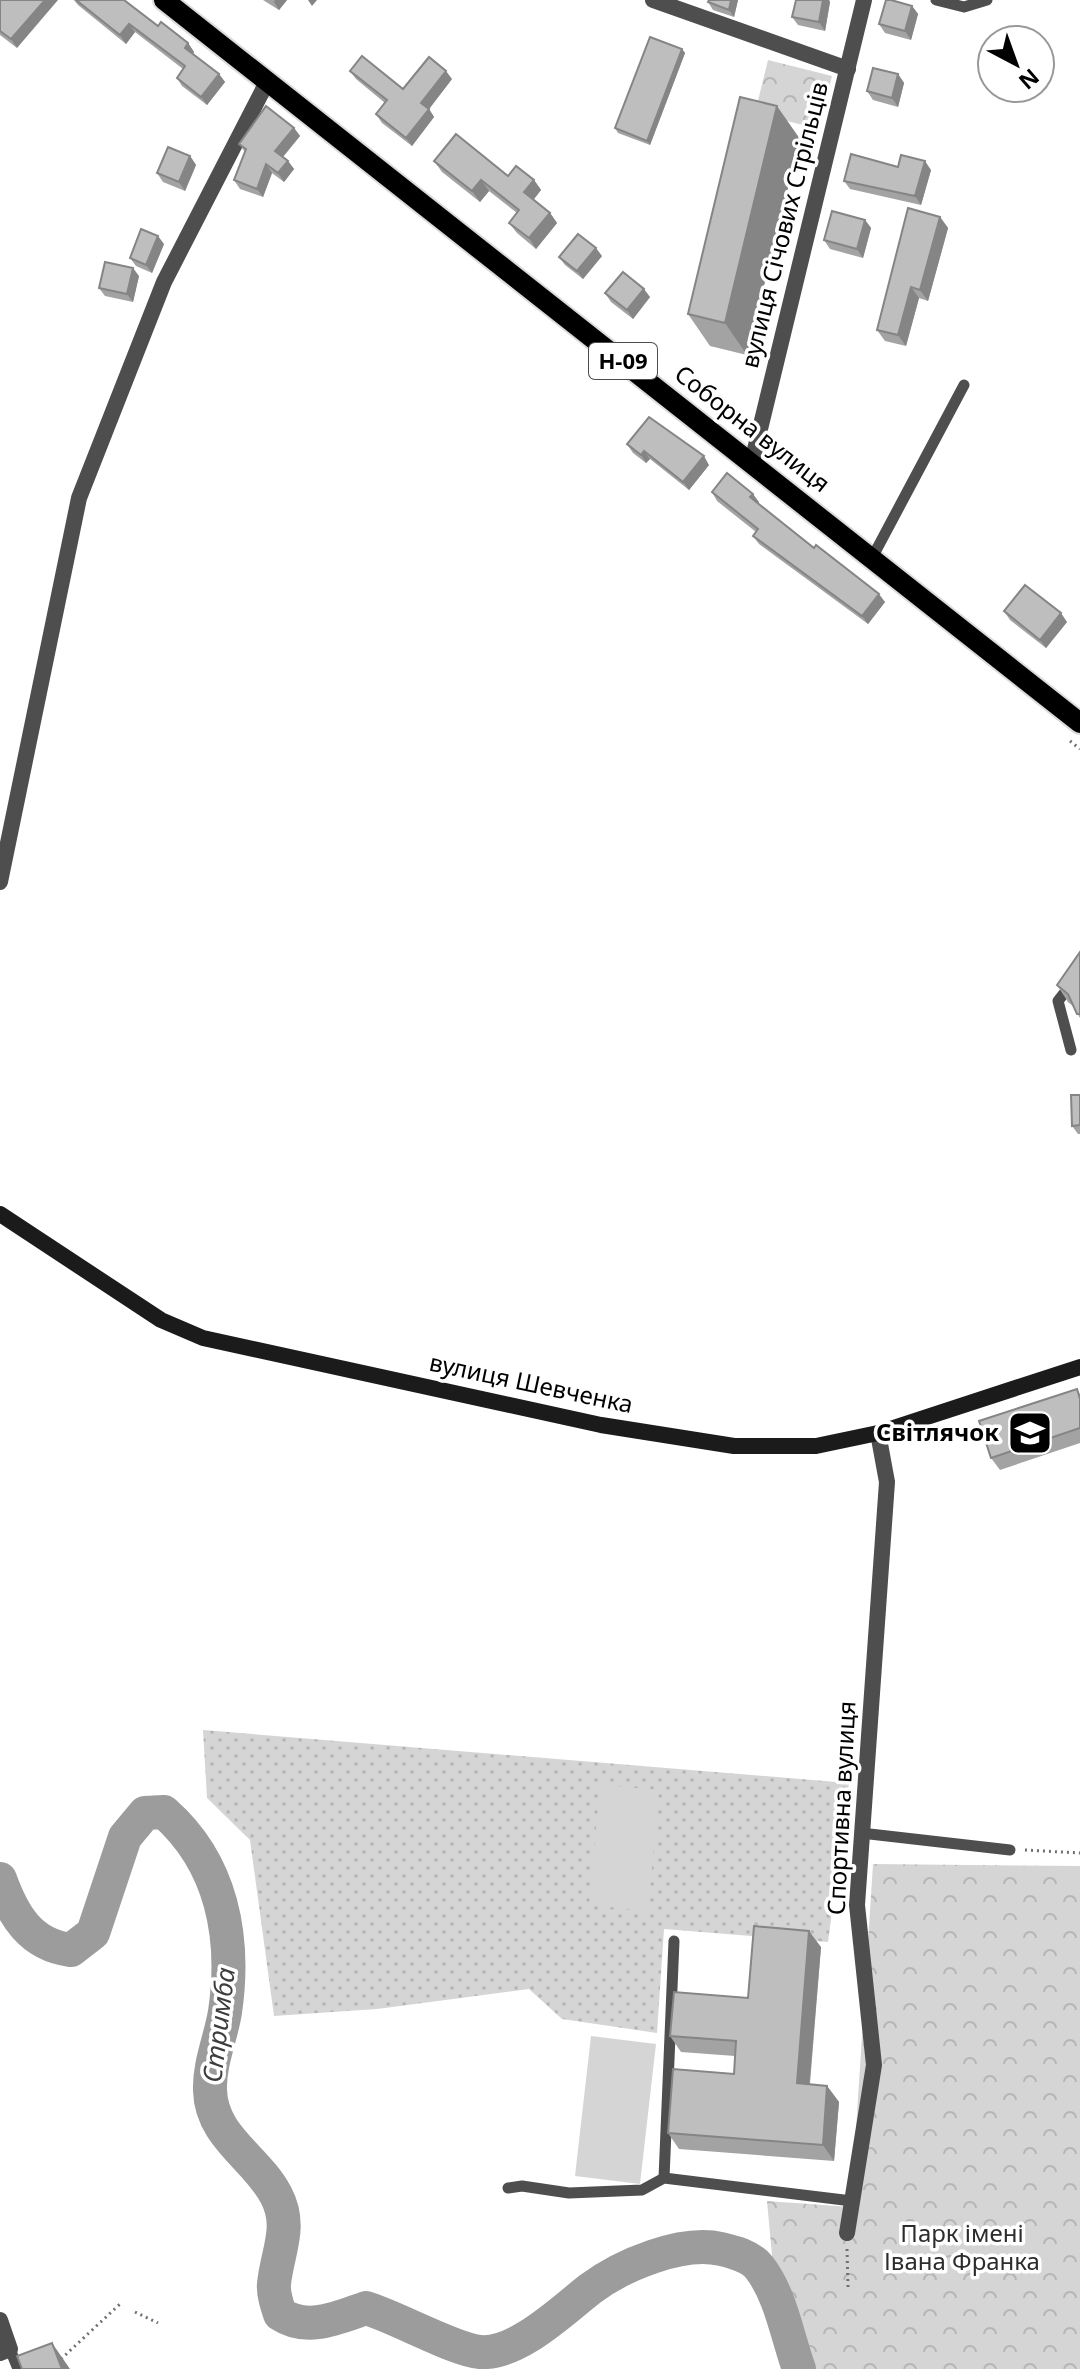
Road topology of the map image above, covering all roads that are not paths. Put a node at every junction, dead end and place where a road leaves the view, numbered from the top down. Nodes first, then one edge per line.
1 (164, 0) edge
2 (653, 0) edge
3 (864, 0) edge
4 (936, 0) edge
5 (987, 0) edge
6 (848, 69) junction
7 (267, 82) junction
8 (964, 385) dead end
9 (752, 462) junction
10 (872, 558) junction
11 (1080, 723) edge
12 (0, 882) edge
13 (1080, 973) edge
14 (1071, 1050) dead end
15 (0, 1214) edge
16 (1080, 1367) edge
17 (878, 1433) junction
18 (862, 1833) junction
19 (1010, 1850) road end
20 (674, 1941) dead end
21 (664, 2178) junction
22 (508, 2188) dead end
23 (852, 2201) junction
24 (847, 2233) road end
25 (0, 2320) edge
26 (5, 2351) edge
27 (18, 2369) edge

1 - 7 main road, Соборна вулиця / Н-09
2 - 6 street
3 - 6 street, вулиця Січових Стрільців
4 - 5 lane
6 - 9 street, вулиця Січових Стрільців
7 - 9 main road, Соборна вулиця / Н-09
7 - 12 street
8 - 10 lane
9 - 10 main road, Соборна вулиця / Н-09
10 - 11 main road, Соборна вулиця / Н-09
13 - 14 lane
15 - 17 street, вулиця Шевченка
16 - 17 street, вулиця Шевченка
17 - 18 street, Спортивна вулиця
18 - 19 lane
18 - 23 street, Спортивна вулиця
20 - 21 lane
21 - 22 lane
21 - 23 lane
23 - 24 street, Спортивна вулиця
25 - 26 street
26 - 27 lane

